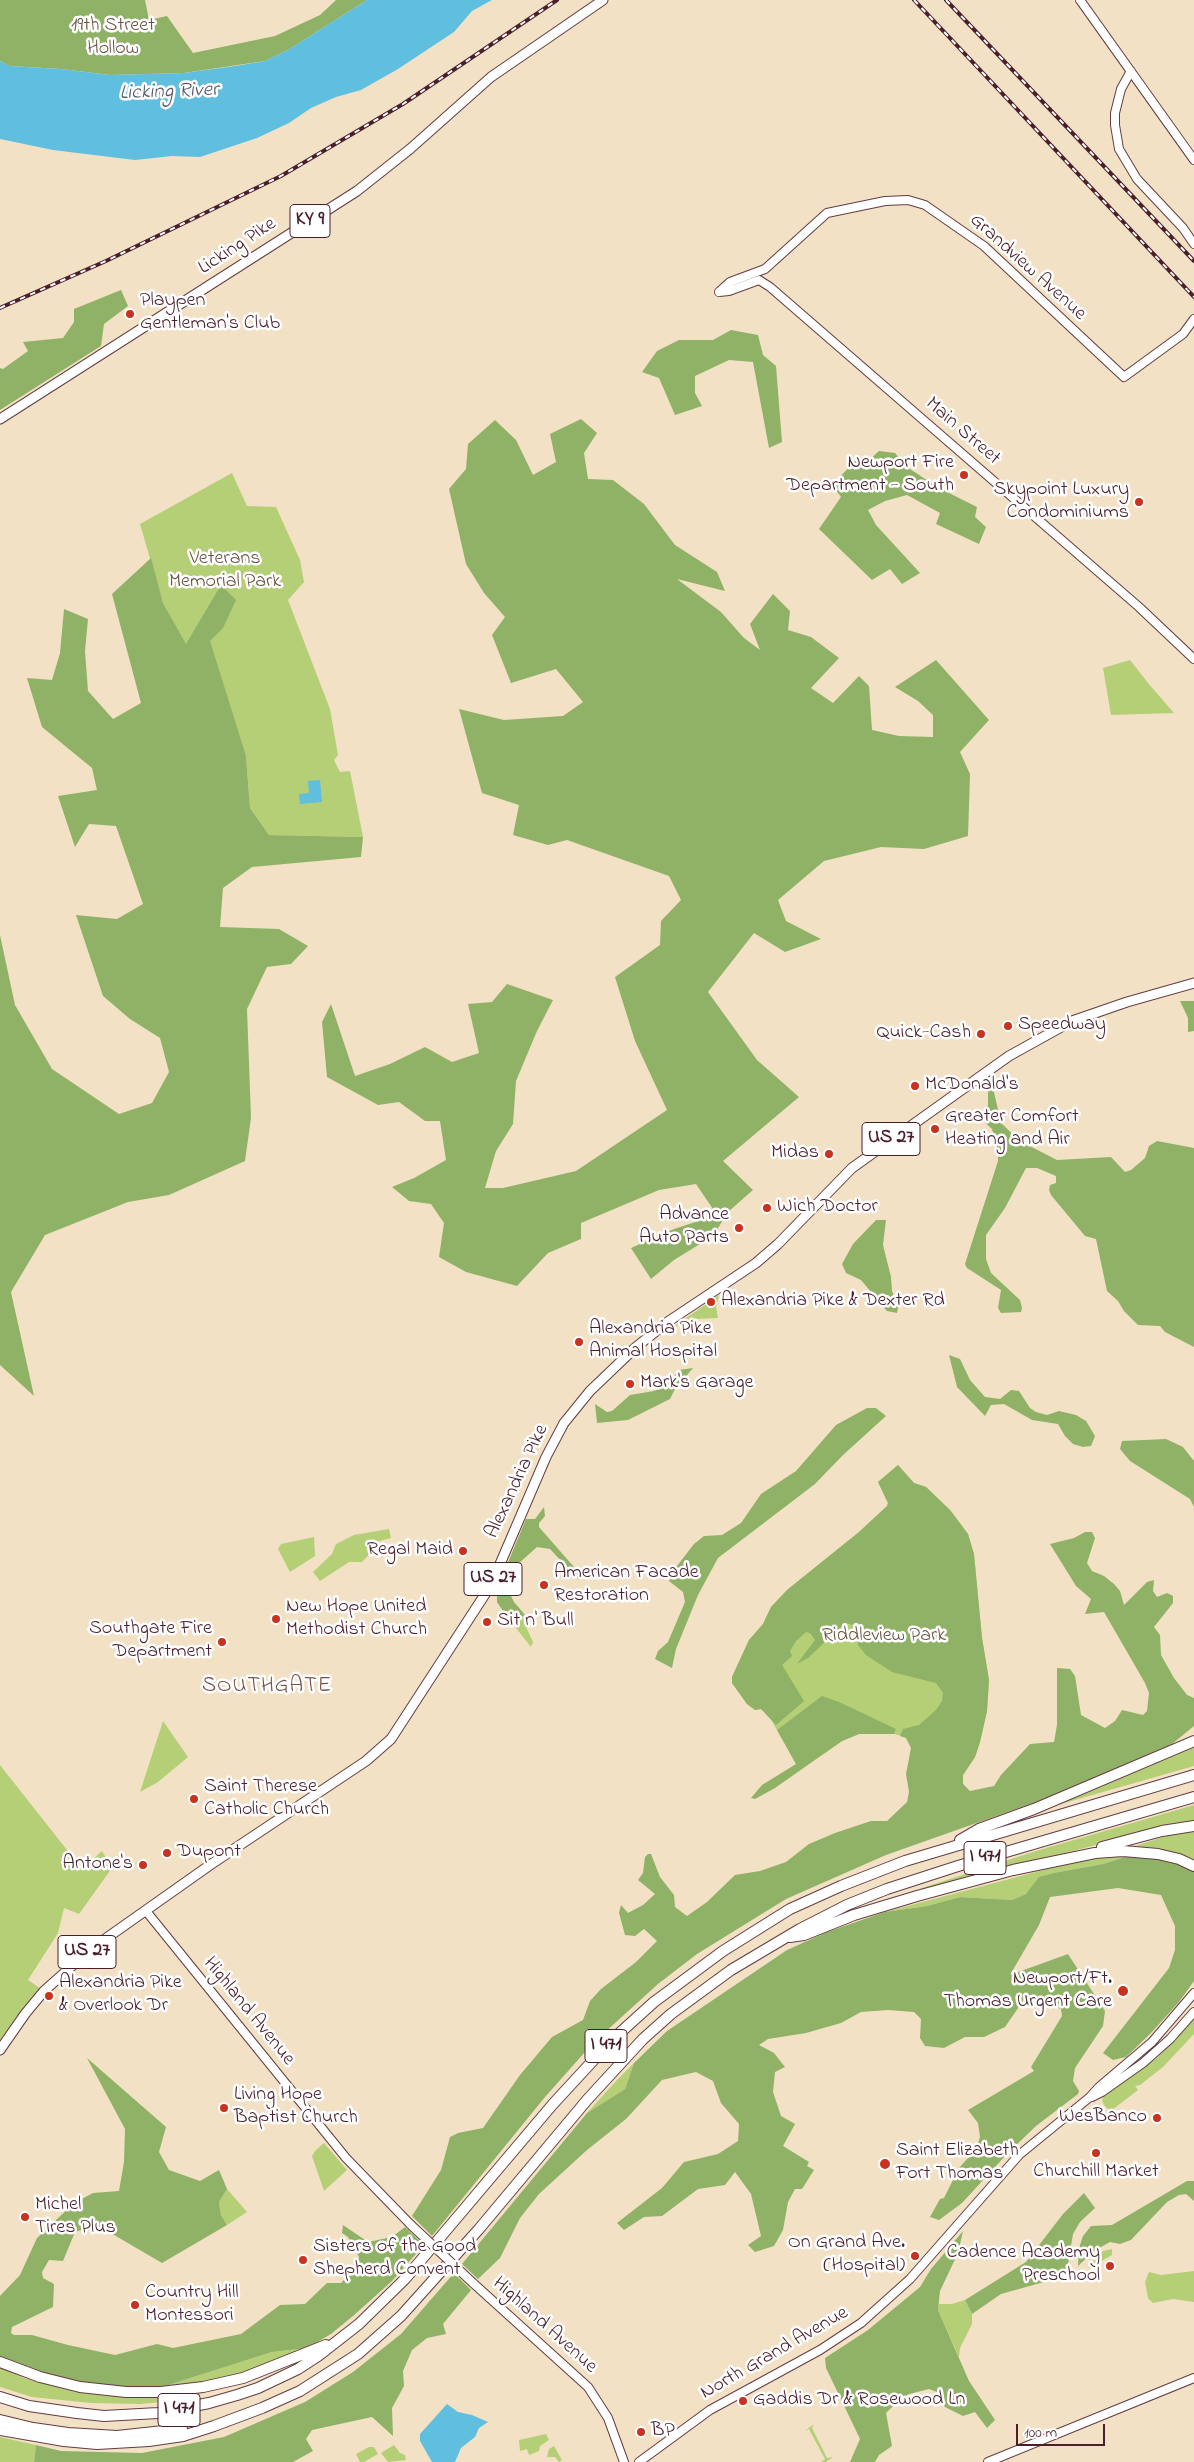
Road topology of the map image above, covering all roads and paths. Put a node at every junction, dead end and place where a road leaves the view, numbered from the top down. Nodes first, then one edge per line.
1 (603, 0) edge
2 (1080, 0) edge
3 (1131, 71) junction
4 (1194, 160) edge
5 (1194, 244) edge
6 (719, 292) joint
7 (1194, 319) edge
8 (0, 419) edge
9 (1194, 659) edge
10 (1194, 983) edge
11 (1194, 1742) edge
12 (1194, 1775) edge
13 (1194, 1797) edge
14 (1194, 1826) edge
15 (942, 1850) junction
16 (1063, 1860) junction
17 (1194, 1866) edge
18 (146, 1911) junction
19 (784, 1938) junction
20 (1194, 1993) edge
21 (1194, 2012) edge
22 (0, 2050) edge
23 (1090, 2098) junction
24 (343, 2338) junction
25 (0, 2362) edge
26 (1194, 2378) edge
27 (0, 2397) edge
28 (236, 2417) junction
29 (0, 2420) edge
30 (0, 2430) edge
31 (624, 2462) edge
32 (639, 2462) edge
33 (988, 2462) edge

1 - 8 main road, Licking Pike / KY 9
2 - 3 street
3 - 4 street
3 - 5 street
6 - 7 street, Grandview Avenue
6 - 9 street, Main Street
10 - 18 main road, Alexandria Pike / US 27
11 - 15 highway
12 - 15 highway, I 471
13 - 19 highway, I 471
14 - 16 highway
15 - 24 highway, I 471
16 - 17 highway
16 - 19 highway
18 - 22 main road, Alexandria Pike / US 27
18 - 31 street, Highland Avenue, bridge
19 - 28 highway, I 471
20 - 23 street, North Grand Avenue
21 - 23 street, North Grand Avenue
23 - 32 street, North Grand Avenue
24 - 25 highway
24 - 27 highway, I 471
26 - 33 street
28 - 29 highway, I 471
28 - 30 highway

